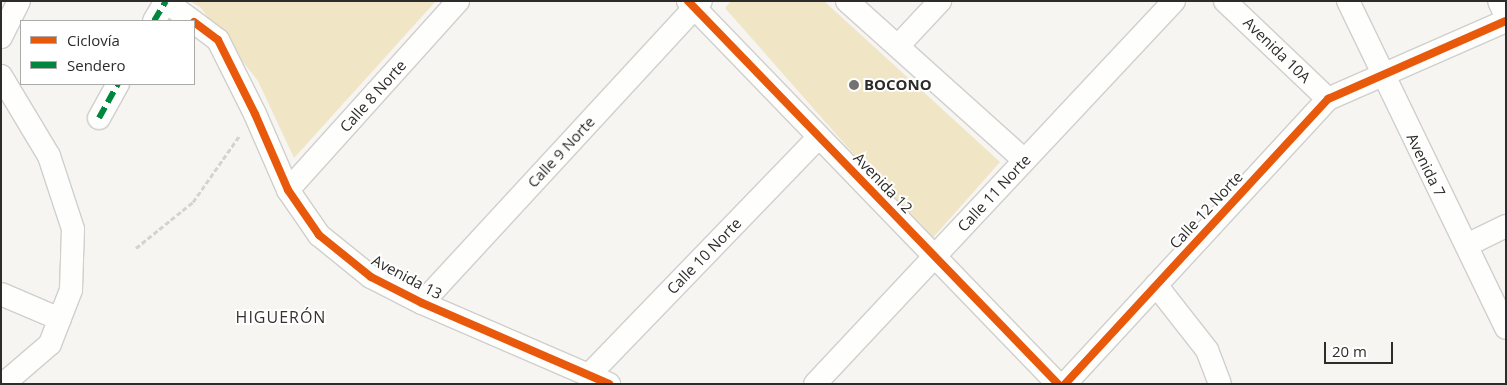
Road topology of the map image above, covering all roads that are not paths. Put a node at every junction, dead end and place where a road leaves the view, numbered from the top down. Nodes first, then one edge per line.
1 (19, 1) edge
2 (166, 1) edge
3 (458, 1) edge
4 (847, 1) edge
5 (940, 1) edge
6 (1174, 1) edge
7 (1225, 1) edge
8 (1348, 1) edge
9 (1499, 1) edge
10 (694, 4) edge
11 (1506, 16) edge
12 (155, 20) edge
13 (190, 20) edge
14 (1506, 21) edge
15 (195, 23) edge
16 (1, 37) edge
17 (898, 46) junction
18 (1, 76) edge
19 (1382, 76) junction
20 (117, 85) edge
21 (1328, 99) junction
22 (98, 118) dead end
23 (819, 136) junction
24 (1024, 160) junction
25 (288, 190) junction
26 (1506, 226) edge
27 (1466, 245) junction
28 (935, 256) junction
29 (1156, 284) junction
30 (1, 294) edge
31 (422, 303) junction
32 (60, 319) junction
33 (1506, 328) edge
34 (599, 380) edge
35 (1, 382) edge
36 (814, 384) edge
37 (1058, 384) edge
38 (1065, 384) edge
39 (1220, 384) edge

1 - 16 street
2 - 12 street
2 - 13 street, Avenida 13
3 - 25 street, Calle 8 Norte
4 - 17 street
5 - 17 street
6 - 24 street, Calle 11 Norte
7 - 21 street, Avenida 10A
8 - 19 street, Avenida 7
9 - 11 street
10 - 23 street, Avenida 12
10 - 31 street, Calle 9 Norte
14 - 19 street, Calle 12 Norte
15 - 25 street, Avenida 13
17 - 24 street
18 - 32 street
19 - 21 street, Calle 12 Norte
19 - 27 street, Avenida 7
20 - 22 street
21 - 29 street, Calle 12 Norte
23 - 28 street, Avenida 12
23 - 34 street, Calle 10 Norte
24 - 28 street, Calle 11 Norte
25 - 31 street, Avenida 13
26 - 27 street
27 - 33 street, Avenida 7
28 - 36 street, Calle 11 Norte
28 - 37 street, Avenida 12
29 - 38 street, Calle 12 Norte
29 - 39 street
30 - 32 street
31 - 34 street, Avenida 13
32 - 35 street

